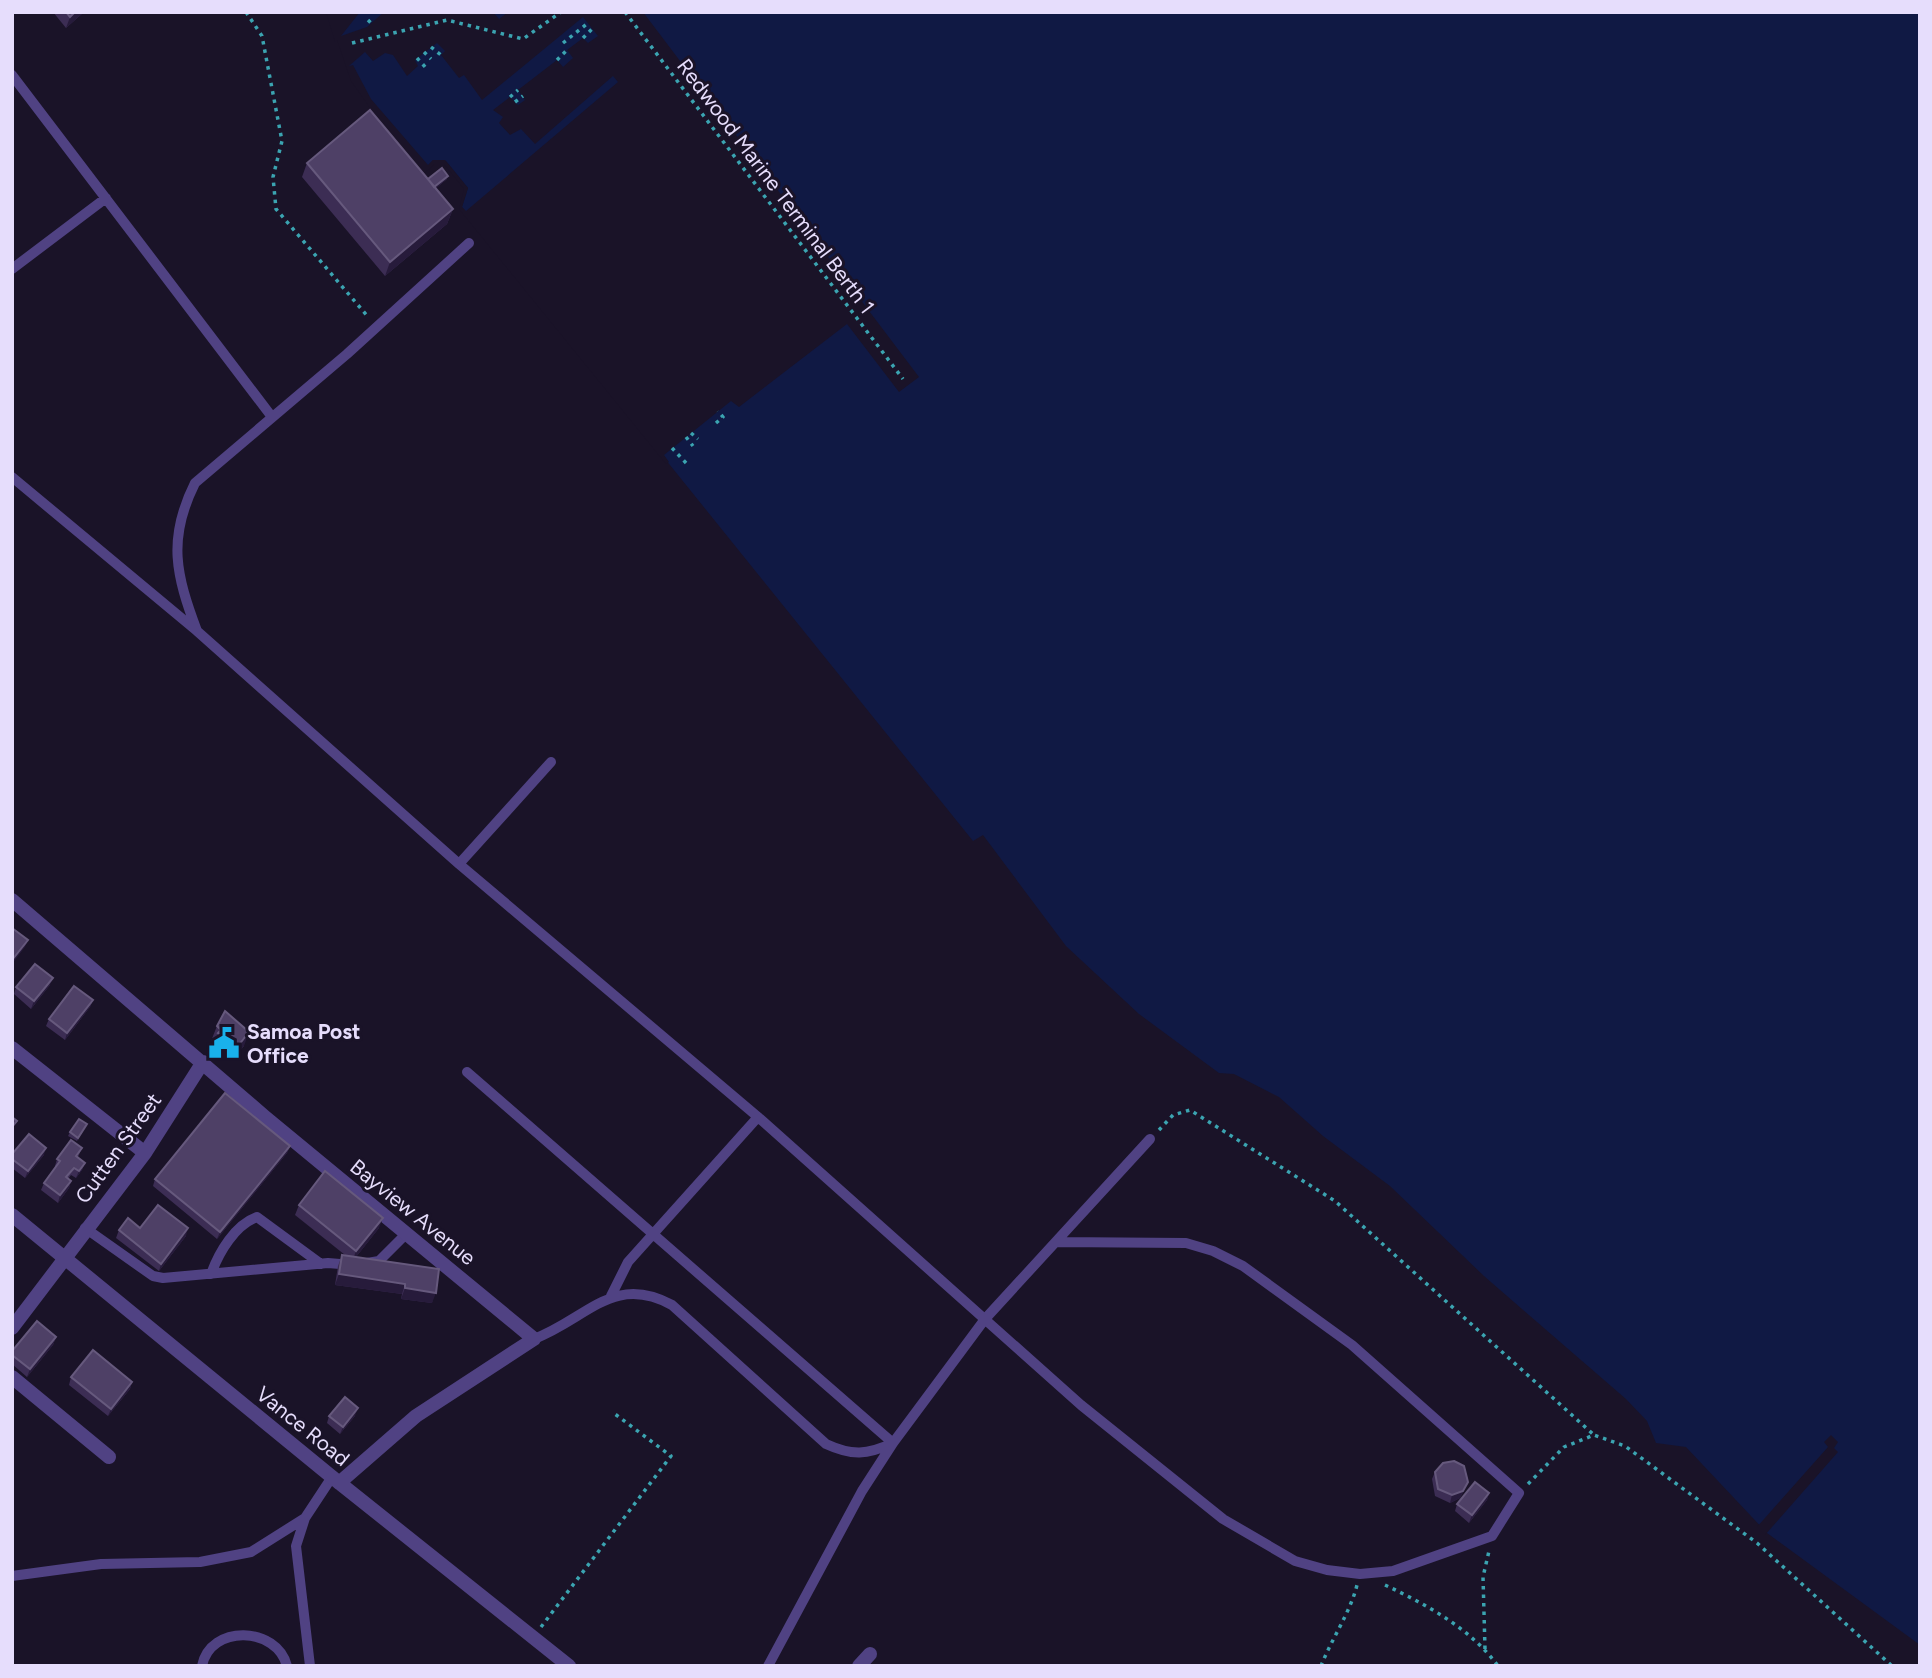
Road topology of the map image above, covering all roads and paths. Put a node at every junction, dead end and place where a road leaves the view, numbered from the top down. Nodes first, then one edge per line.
1 (246, 12) edge
2 (561, 12) edge
3 (625, 12) edge
4 (588, 23) dead end
5 (592, 29) dead end
6 (583, 37) dead end
7 (352, 43) dead end
8 (563, 43) dead end
9 (431, 47) dead end
10 (567, 50) dead end
11 (424, 52) dead end
12 (441, 55) dead end
13 (417, 58) dead end
14 (431, 59) dead end
15 (557, 60) dead end
16 (428, 70) dead end
17 (12, 75) edge
18 (518, 90) dead end
19 (523, 96) dead end
20 (510, 97) dead end
21 (515, 103) dead end
22 (106, 198) junction
23 (468, 243) dead end
24 (12, 269) edge
25 (376, 327) junction
26 (903, 379) dead end
27 (718, 411) dead end
28 (272, 417) junction
29 (716, 423) dead end
30 (691, 433) dead end
31 (686, 437) dead end
32 (698, 439) dead end
33 (693, 446) dead end
34 (672, 448) dead end
35 (688, 465) dead end
36 (12, 477) edge
37 (197, 631) junction
38 (551, 762) dead end
39 (459, 864) junction
40 (12, 900) edge
41 (12, 1048) edge
42 (203, 1062) junction
43 (467, 1072) dead end
44 (758, 1117) junction
45 (1150, 1139) joint
46 (145, 1153) junction
47 (12, 1215) edge
48 (85, 1228) junction
49 (653, 1232) junction
50 (406, 1234) junction
51 (1057, 1242) junction
52 (65, 1258) junction
53 (321, 1264) junction
54 (211, 1274) junction
55 (611, 1296) junction
56 (985, 1319) junction
57 (12, 1328) edge
58 (534, 1339) junction
59 (12, 1377) edge
60 (615, 1414) dead end
61 (1594, 1435) junction
62 (893, 1443) junction
63 (109, 1457) dead end
64 (335, 1480) junction
65 (1519, 1493) junction
66 (305, 1518) junction
67 (1492, 1536) junction
68 (1360, 1574) junction
69 (12, 1576) edge
70 (533, 1637) junction
71 (1485, 1649) junction
72 (870, 1654) dead end
73 (202, 1666) edge
74 (287, 1666) edge
75 (310, 1666) edge
76 (569, 1666) edge
77 (768, 1666) edge
78 (859, 1666) edge
79 (1321, 1666) edge
80 (1497, 1666) edge
81 (1892, 1666) edge

1 - 25 path
2 - 7 path
3 - 26 path, Redwood Marine Terminal Berth 1
4 - 8 path
5 - 6 path
9 - 12 path
10 - 15 path
11 - 14 path
13 - 16 path
17 - 22 lane
18 - 20 path
19 - 21 path
22 - 24 lane
22 - 28 lane
23 - 25 lane
25 - 28 lane
27 - 29 path
28 - 37 lane
30 - 32 path
31 - 33 path
34 - 35 path
36 - 37 lane
37 - 39 lane
38 - 39 lane
39 - 44 lane
40 - 42 street, Bayview Avenue
41 - 46 street
42 - 46 street, Cutten Street
42 - 50 street, Bayview Avenue
43 - 49 lane
44 - 49 lane
44 - 56 lane
45 - 51 lane
45 - 61 path
46 - 48 street, Cutten Street
47 - 52 street, Vance Road
48 - 52 street, Cutten Street
48 - 54 lane
49 - 55 lane
49 - 62 lane
50 - 53 lane
50 - 58 street, Bayview Avenue
51 - 56 lane
51 - 65 lane
52 - 57 street, Cutten Street
52 - 64 street, Vance Road
53 - 54 lane
53 - 54 lane
55 - 58 lane
55 - 62 lane
56 - 62 lane
56 - 68 lane
58 - 64 street
59 - 63 street
60 - 70 path
61 - 65 path
61 - 81 path
62 - 77 lane
64 - 66 lane
64 - 70 street, Vance Road
65 - 67 lane
66 - 69 lane
66 - 75 lane
67 - 68 lane
67 - 71 path
68 - 71 path
68 - 79 path
70 - 76 street, Vance Road
71 - 80 path
72 - 78 street
73 - 74 lane

